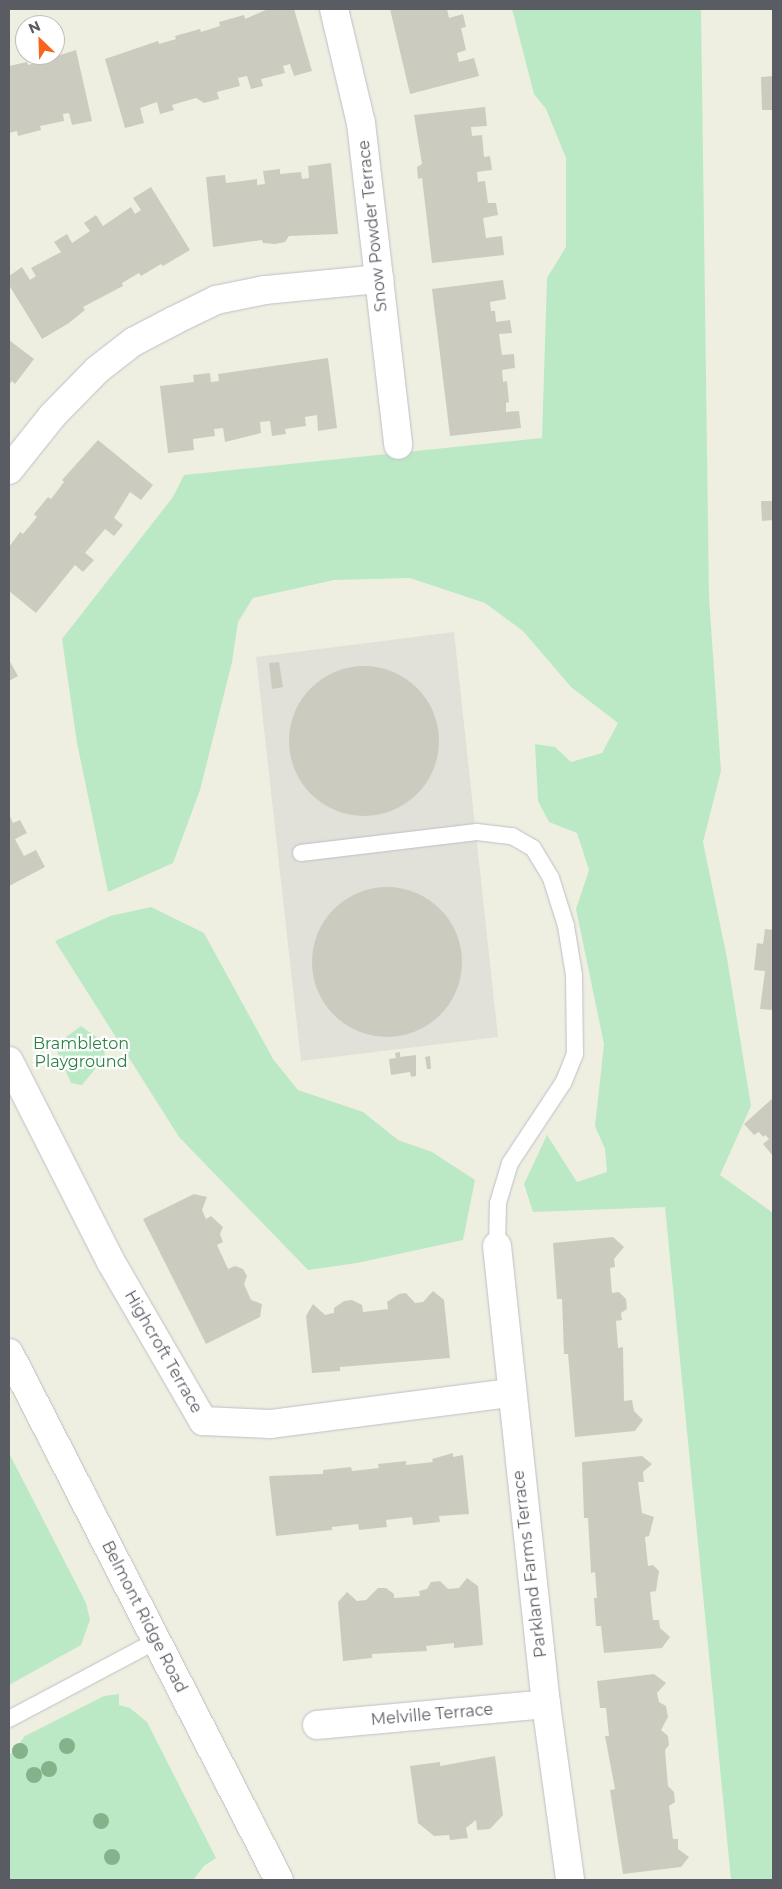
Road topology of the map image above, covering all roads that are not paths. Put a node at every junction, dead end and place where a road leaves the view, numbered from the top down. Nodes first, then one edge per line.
1 (334, 9) edge
2 (378, 279) junction
3 (398, 446) dead end
4 (9, 470) edge
5 (300, 853) dead end
6 (9, 1061) edge
7 (496, 1246) joint
8 (9, 1353) edge
9 (510, 1393) junction
10 (156, 1641) junction
11 (546, 1704) junction
12 (9, 1719) edge
13 (317, 1725) dead end
14 (279, 1880) edge
15 (570, 1880) edge

1 - 2 street, Snow Powder Terrace
2 - 3 street, Snow Powder Terrace
2 - 4 street
5 - 7 lane
6 - 9 street, Highcroft Terrace
7 - 9 street, Parkland Farms Terrace
8 - 10 street, Belmont Ridge Road
9 - 11 street, Parkland Farms Terrace
10 - 12 lane
10 - 14 street, Belmont Ridge Road
11 - 13 street, Melville Terrace
11 - 15 street, Parkland Farms Terrace

